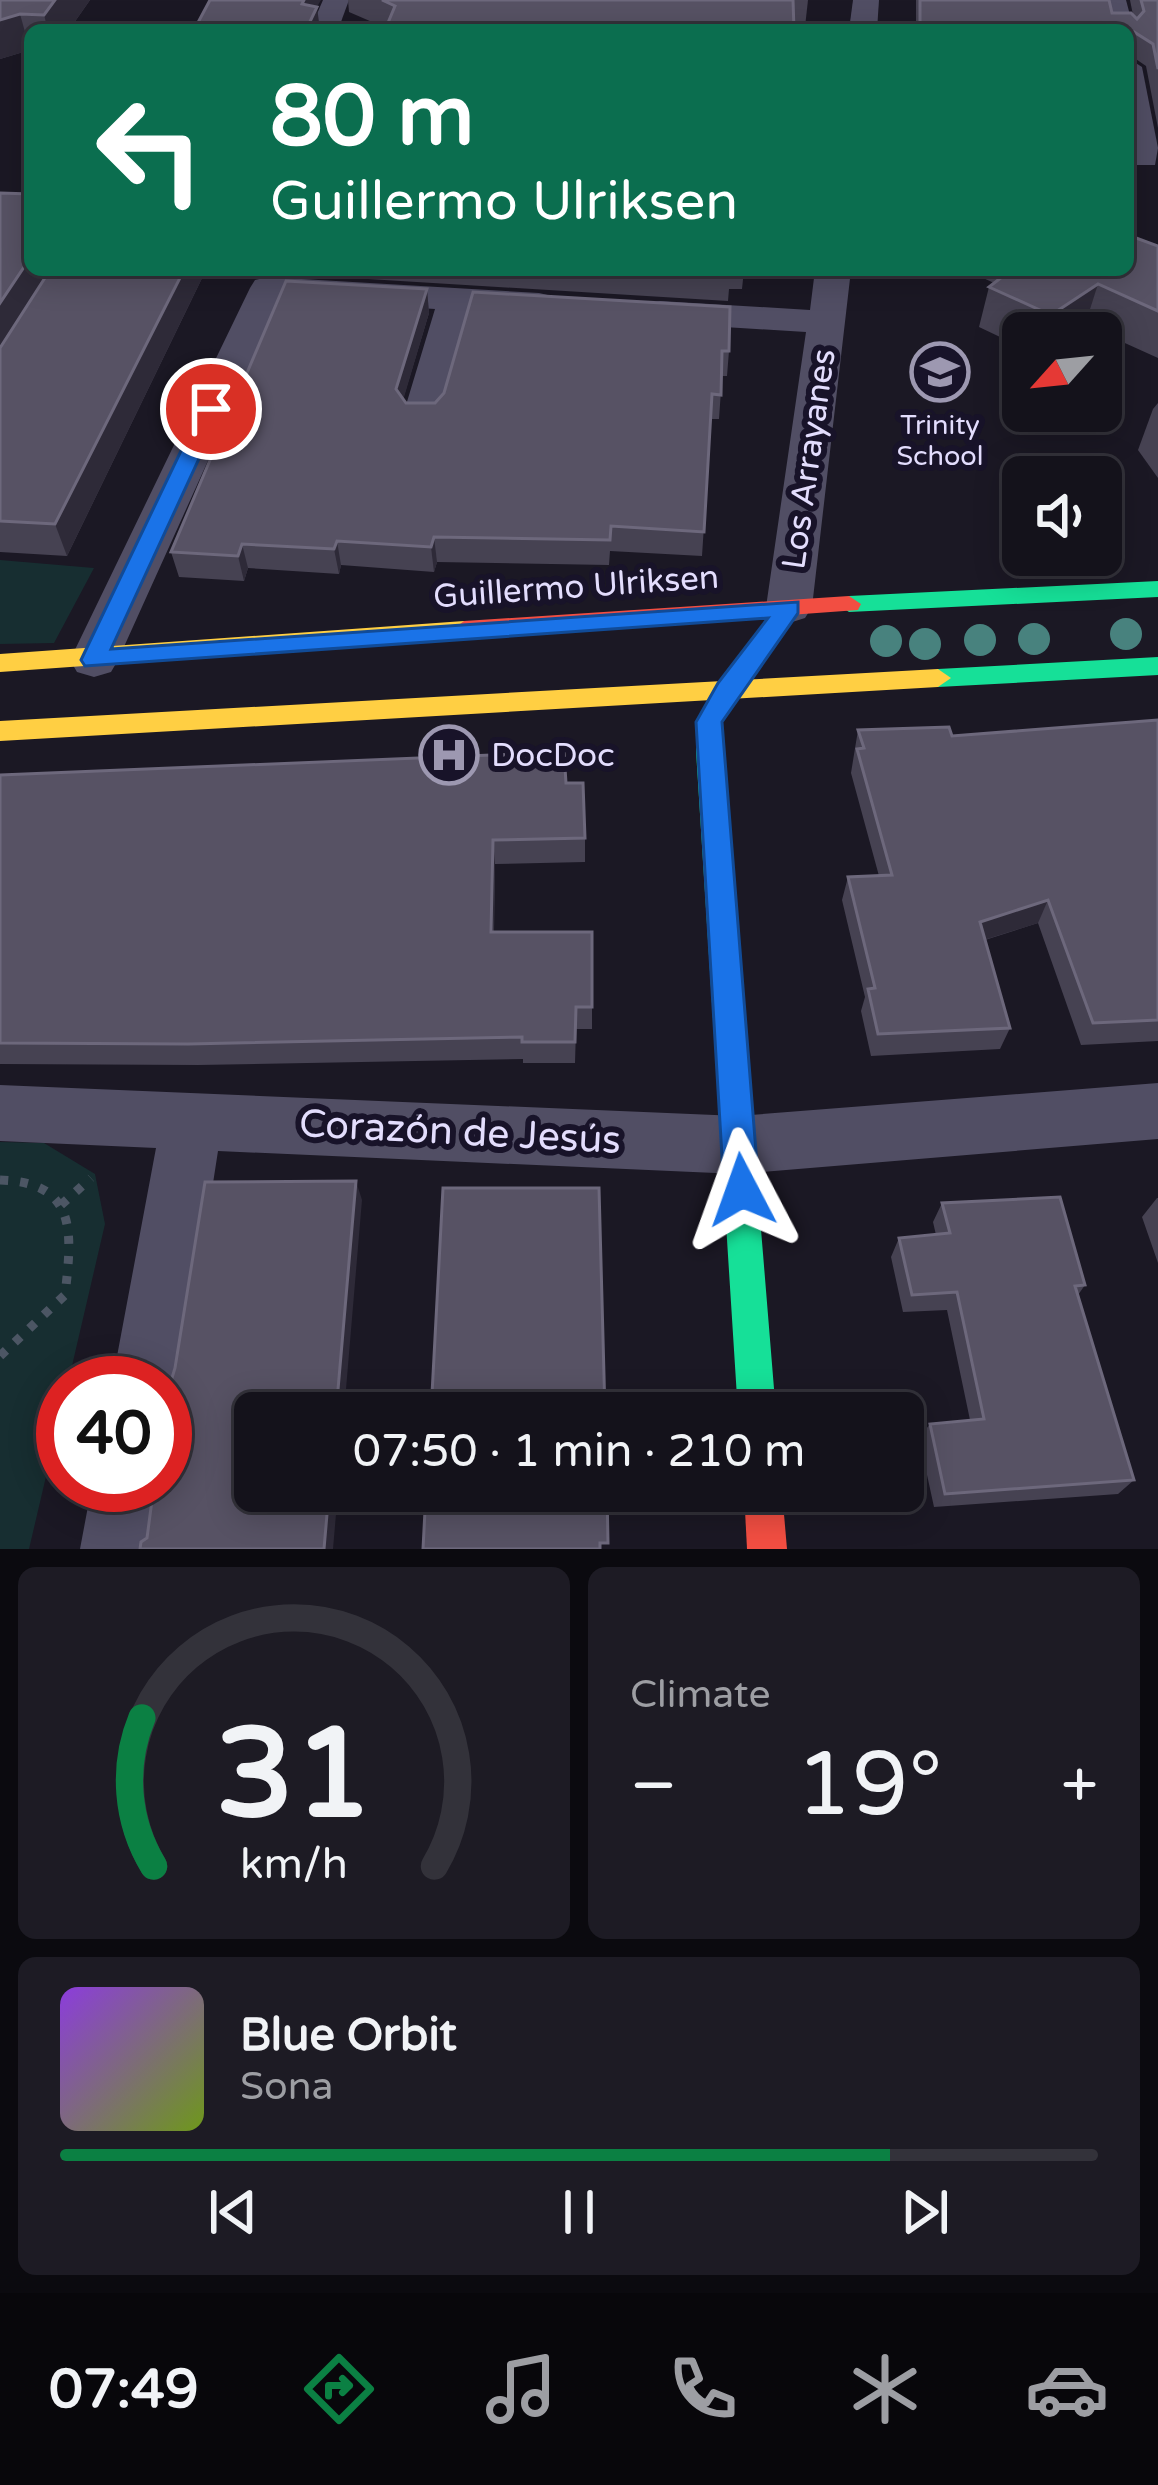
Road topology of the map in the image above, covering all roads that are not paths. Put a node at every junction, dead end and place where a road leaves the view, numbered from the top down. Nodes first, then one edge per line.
1 (1136, 76) edge
2 (1144, 158) dead end
3 (832, 276) edge
4 (456, 299) junction
5 (572, 307) edge
6 (618, 309) edge
7 (827, 322) junction
8 (423, 415) edge
9 (1158, 589) edge
10 (789, 608) junction
11 (94, 660) junction
12 (0, 663) edge
13 (1158, 666) edge
14 (727, 689) junction
15 (0, 731) edge
16 (1158, 1111) edge
17 (0, 1113) edge
18 (192, 1120) junction
19 (739, 1145) junction
20 (152, 1356) edge
21 (757, 1392) edge
22 (124, 1512) edge
23 (764, 1512) edge
24 (118, 1549) edge
25 (767, 1549) edge

1 - 2 street
3 - 7 street, Los Arrayanes
4 - 5 street
4 - 8 street
4 - 11 street
6 - 7 street
7 - 10 street, Los Arrayanes
9 - 10 street, Guillermo Ulriksen
10 - 11 street, Guillermo Ulriksen
10 - 14 street, Los Arrayanes
11 - 12 street, Guillermo Ulriksen
13 - 14 street
14 - 15 street
14 - 19 street, Los Arrayanes
16 - 19 street, Corazón de Jesús
17 - 18 street, Corazón de Jesús
18 - 19 street, Corazón de Jesús
18 - 20 street
19 - 21 street, Los Arrayanes
22 - 24 street
23 - 25 street

